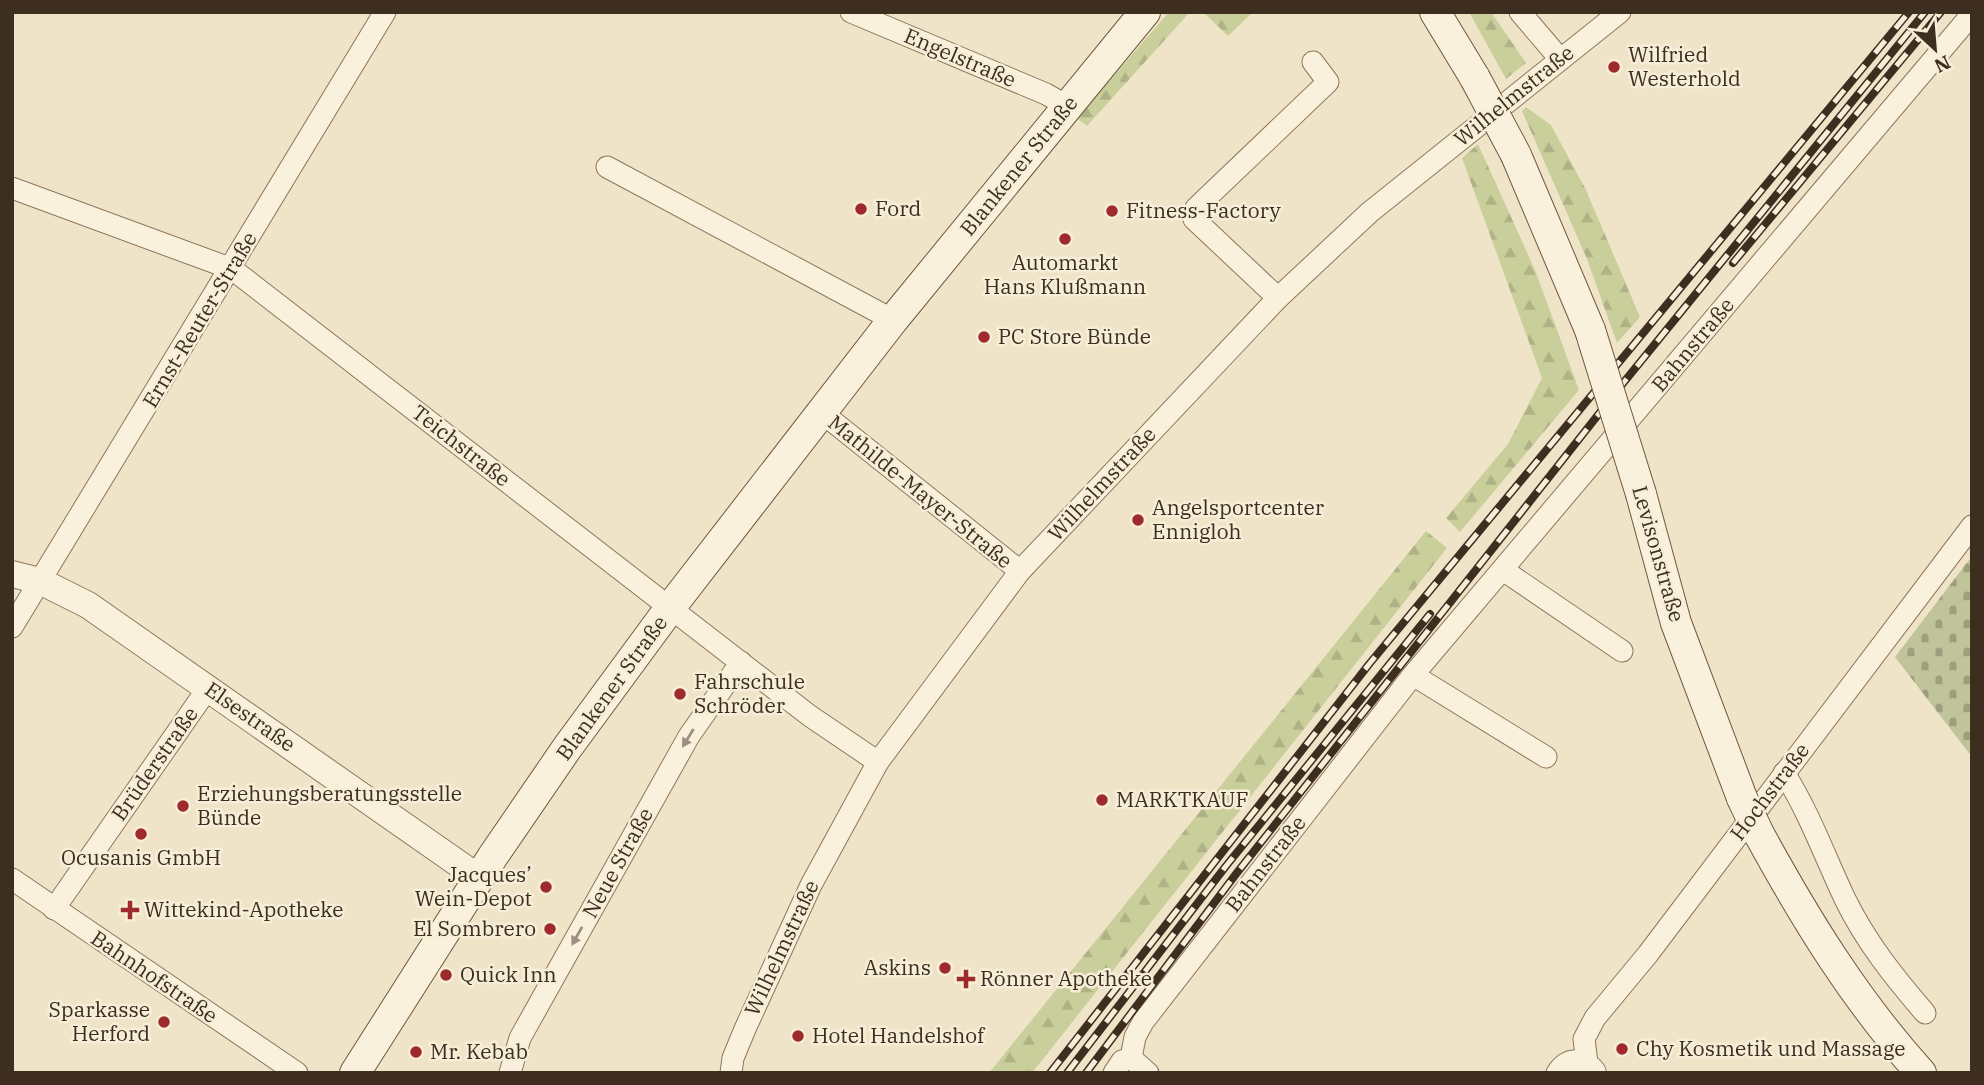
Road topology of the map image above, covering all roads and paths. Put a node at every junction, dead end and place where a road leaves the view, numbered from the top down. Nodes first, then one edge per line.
1 (385, 12) edge
2 (851, 12) edge
3 (1145, 12) edge
4 (1435, 12) edge
5 (1520, 12) edge
6 (1620, 12) edge
7 (1972, 14) edge
8 (1560, 58) junction
9 (1312, 62) dead end
10 (1067, 106) junction
11 (607, 166) dead end
12 (12, 188) edge
13 (232, 269) junction
14 (1278, 298) junction
15 (893, 320) junction
16 (821, 412) junction
17 (1972, 526) edge
18 (1503, 570) junction
19 (1020, 571) junction
20 (12, 574) edge
21 (40, 581) junction
22 (670, 608) junction
23 (12, 626) edge
24 (1622, 651) dead end
25 (741, 662) junction
26 (1413, 675) junction
27 (208, 688) junction
28 (1546, 757) dead end
29 (878, 762) junction
30 (1784, 773) junction
31 (479, 878) junction
32 (12, 879) edge
33 (54, 909) junction
34 (1925, 1013) dead end
35 (1132, 1058) junction
36 (1592, 1068) edge
37 (297, 1073) edge
38 (355, 1073) edge
39 (510, 1073) edge
40 (731, 1073) edge
41 (1114, 1073) edge
42 (1148, 1073) edge
43 (1557, 1073) edge
44 (1921, 1073) edge

1 - 13 street, Ernst-Reuter-Straße
2 - 10 street, Engelstraße
3 - 10 main road, Blankener Straße
4 - 44 main road, Levisonstraße, bridge
5 - 8 street
6 - 8 street, Wilhelmstraße
7 - 18 street, Bahnstraße
8 - 14 street, Wilhelmstraße
9 - 14 street
10 - 15 main road, Blankener Straße
11 - 15 street
12 - 13 street, Teichstraße
13 - 21 street, Ernst-Reuter-Straße
13 - 22 street, Teichstraße
14 - 19 street, Wilhelmstraße
15 - 16 main road, Blankener Straße
16 - 19 street, Mathilde-Mayer-Straße
16 - 22 main road, Blankener Straße
17 - 30 street, Hochstraße
18 - 24 street
18 - 26 street, Bahnstraße
19 - 29 street, Wilhelmstraße
20 - 21 street, Elsestraße
21 - 23 street, Ernst-Reuter-Straße
21 - 27 street, Elsestraße
22 - 25 street, Teichstraße
22 - 31 main road, Blankener Straße
25 - 29 street, Teichstraße
25 -> 39 street, Neue Straße
26 - 28 street
26 - 35 street, Bahnstraße
27 - 31 street, Elsestraße
27 - 33 street, Brüderstraße
29 - 40 street, Wilhelmstraße
30 - 34 street
30 - 36 street, Hochstraße
31 - 38 main road, Blankener Straße
32 - 33 street, Bahnhofstraße
33 - 37 street, Bahnhofstraße
35 - 41 street
35 - 42 street
36 - 43 street

